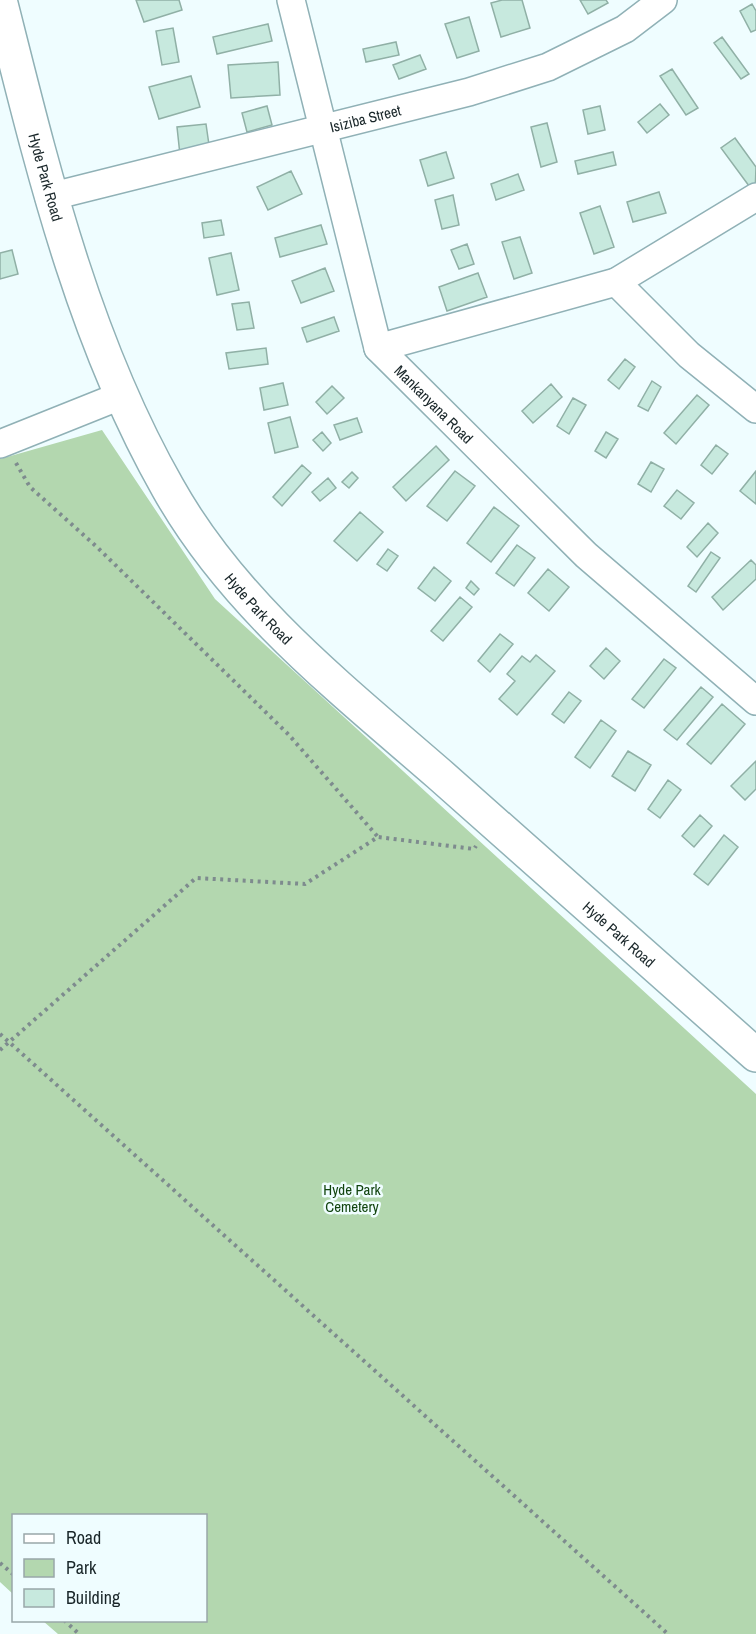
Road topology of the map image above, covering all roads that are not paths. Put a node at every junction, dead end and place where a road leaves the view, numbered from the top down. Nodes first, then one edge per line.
1 (0, 0) edge
2 (291, 0) edge
3 (663, 0) edge
4 (321, 130) junction
5 (50, 197) junction
6 (756, 197) edge
7 (616, 282) junction
8 (378, 348) junction
9 (120, 396) junction
10 (756, 409) edge
11 (2, 444) edge
12 (756, 700) edge
13 (756, 1055) edge

1 - 5 street, Hyde Park Road
2 - 4 street
3 - 4 street, Isiziba Street
4 - 5 street, Isiziba Street
4 - 8 street
5 - 9 street, Hyde Park Road
6 - 7 street
7 - 8 street
7 - 10 street
8 - 12 street, Mankanyana Road
9 - 11 street
9 - 13 street, Hyde Park Road

